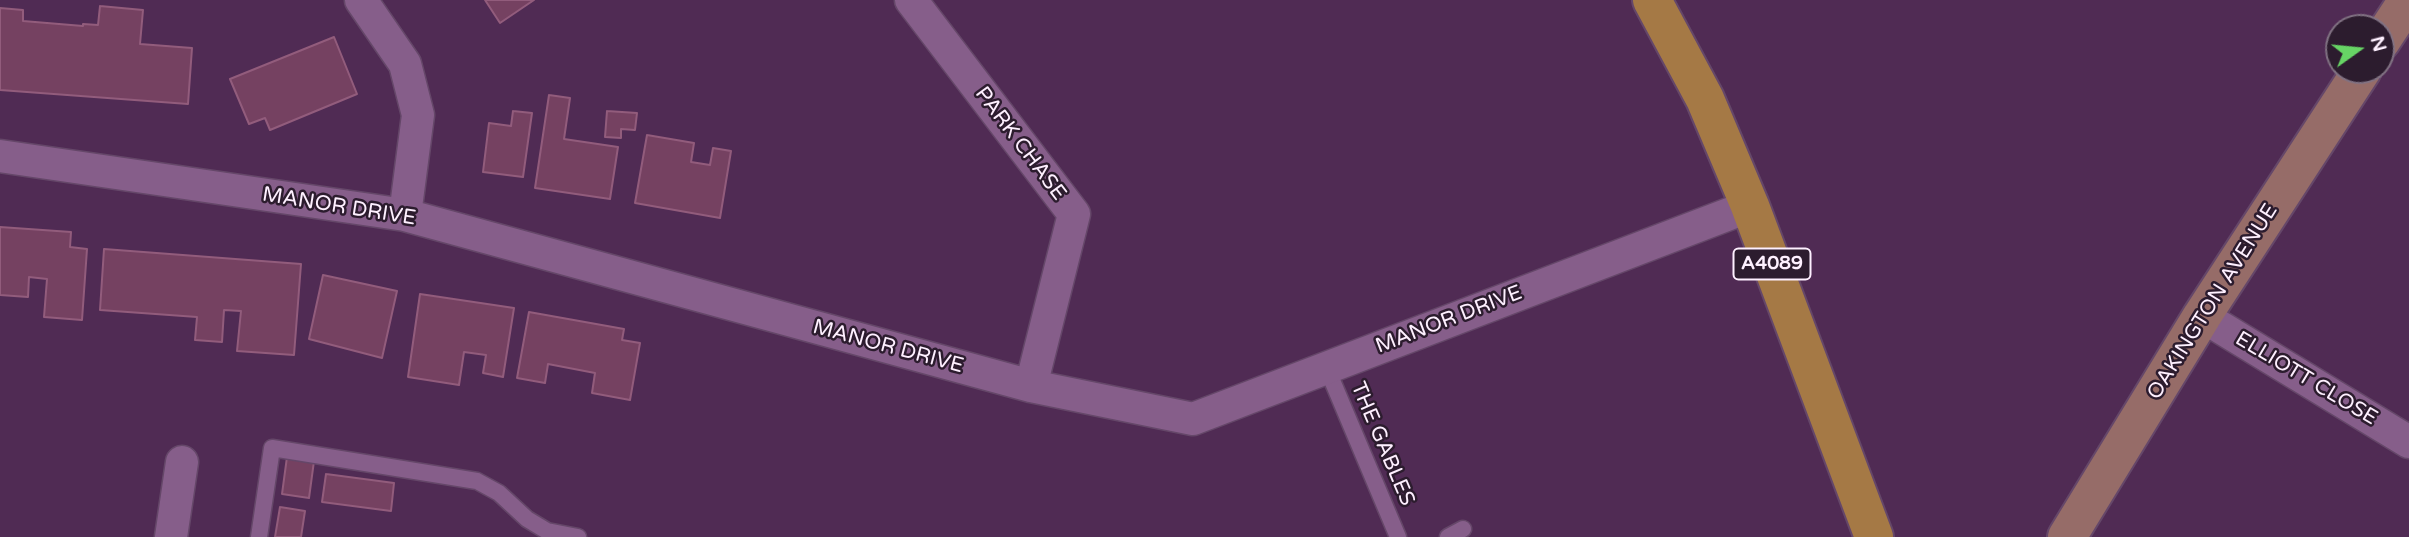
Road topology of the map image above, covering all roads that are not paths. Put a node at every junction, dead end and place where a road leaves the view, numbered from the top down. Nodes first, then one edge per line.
1 (361, 0) edge
2 (911, 0) edge
3 (1652, 0) edge
4 (2408, 0) edge
5 (2395, 20) edge
6 (2353, 84) edge
7 (0, 156) edge
8 (1750, 206) junction
9 (405, 215) junction
10 (2202, 316) junction
11 (1326, 366) junction
12 (1031, 386) junction
13 (2409, 442) edge
14 (182, 463) dead end
15 (1463, 529) dead end
16 (2080, 532) edge
17 (171, 537) edge
18 (259, 537) edge
19 (578, 537) edge
20 (1398, 537) edge
21 (1448, 537) edge
22 (1874, 537) edge

1 - 9 street
2 - 12 street, PARK CHASE
3 - 8 main road, A4089
4 - 5 street
6 - 10 street, OAKINGTON AVENUE
7 - 9 street, MANOR DRIVE
8 - 11 street, MANOR DRIVE
8 - 22 main road, A4089
9 - 12 street, MANOR DRIVE
10 - 13 street, ELLIOTT CLOSE
10 - 16 street, OAKINGTON AVENUE
11 - 12 street, MANOR DRIVE
11 - 20 lane, THE GABLES
14 - 17 street
15 - 21 lane
18 - 19 lane

